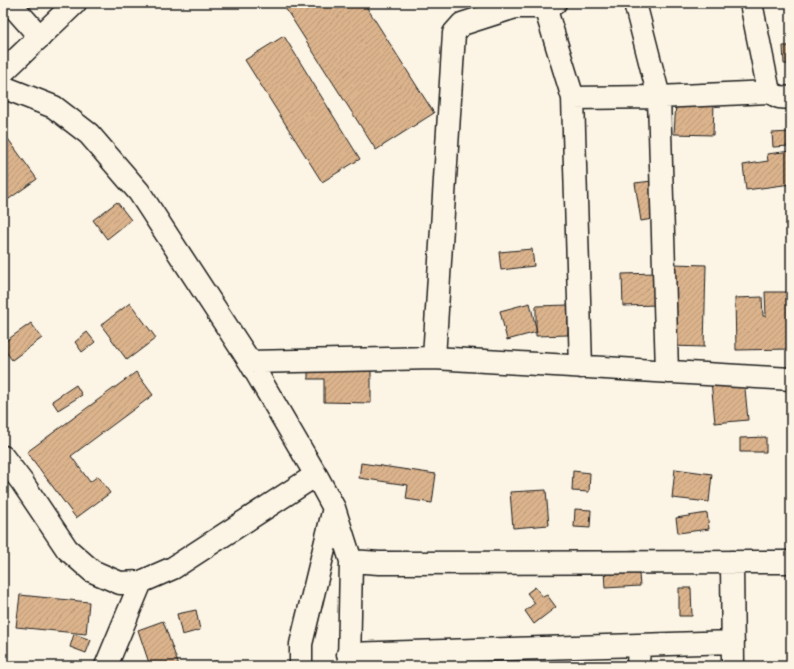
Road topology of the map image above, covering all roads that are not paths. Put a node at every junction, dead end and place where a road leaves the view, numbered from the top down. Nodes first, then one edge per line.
1 (10, 3) edge
2 (75, 3) edge
3 (635, 3) edge
4 (750, 3) edge
5 (550, 5) edge
6 (40, 37) junction
7 (3, 72) edge
8 (3, 87) edge
9 (769, 92) junction
10 (659, 97) junction
11 (573, 98) junction
12 (791, 98) edge
13 (434, 358) junction
14 (250, 362) junction
15 (581, 366) junction
16 (667, 372) junction
17 (791, 379) edge
18 (3, 457) edge
19 (316, 476) junction
20 (334, 508) junction
21 (351, 562) junction
22 (732, 562) junction
23 (791, 562) edge
24 (141, 582) junction
25 (733, 642) junction
26 (639, 656) edge
27 (348, 660) edge
28 (106, 666) edge
29 (301, 666) edge
30 (734, 666) edge

1 - 6 street
2 - 6 street
3 - 10 street
4 - 9 street
5 - 11 street
5 - 13 street
6 - 7 street
8 - 14 street
9 - 10 street
9 - 12 street
10 - 11 street
10 - 16 street
11 - 15 street
13 - 14 street
13 - 15 street
14 - 19 street
15 - 16 street
16 - 17 street
18 - 24 street
19 - 20 street
19 - 24 street
20 - 21 street
20 - 29 street
21 - 22 street
21 - 27 street
22 - 23 street
22 - 25 street
24 - 28 street
25 - 26 street
25 - 30 street
26 - 27 street

